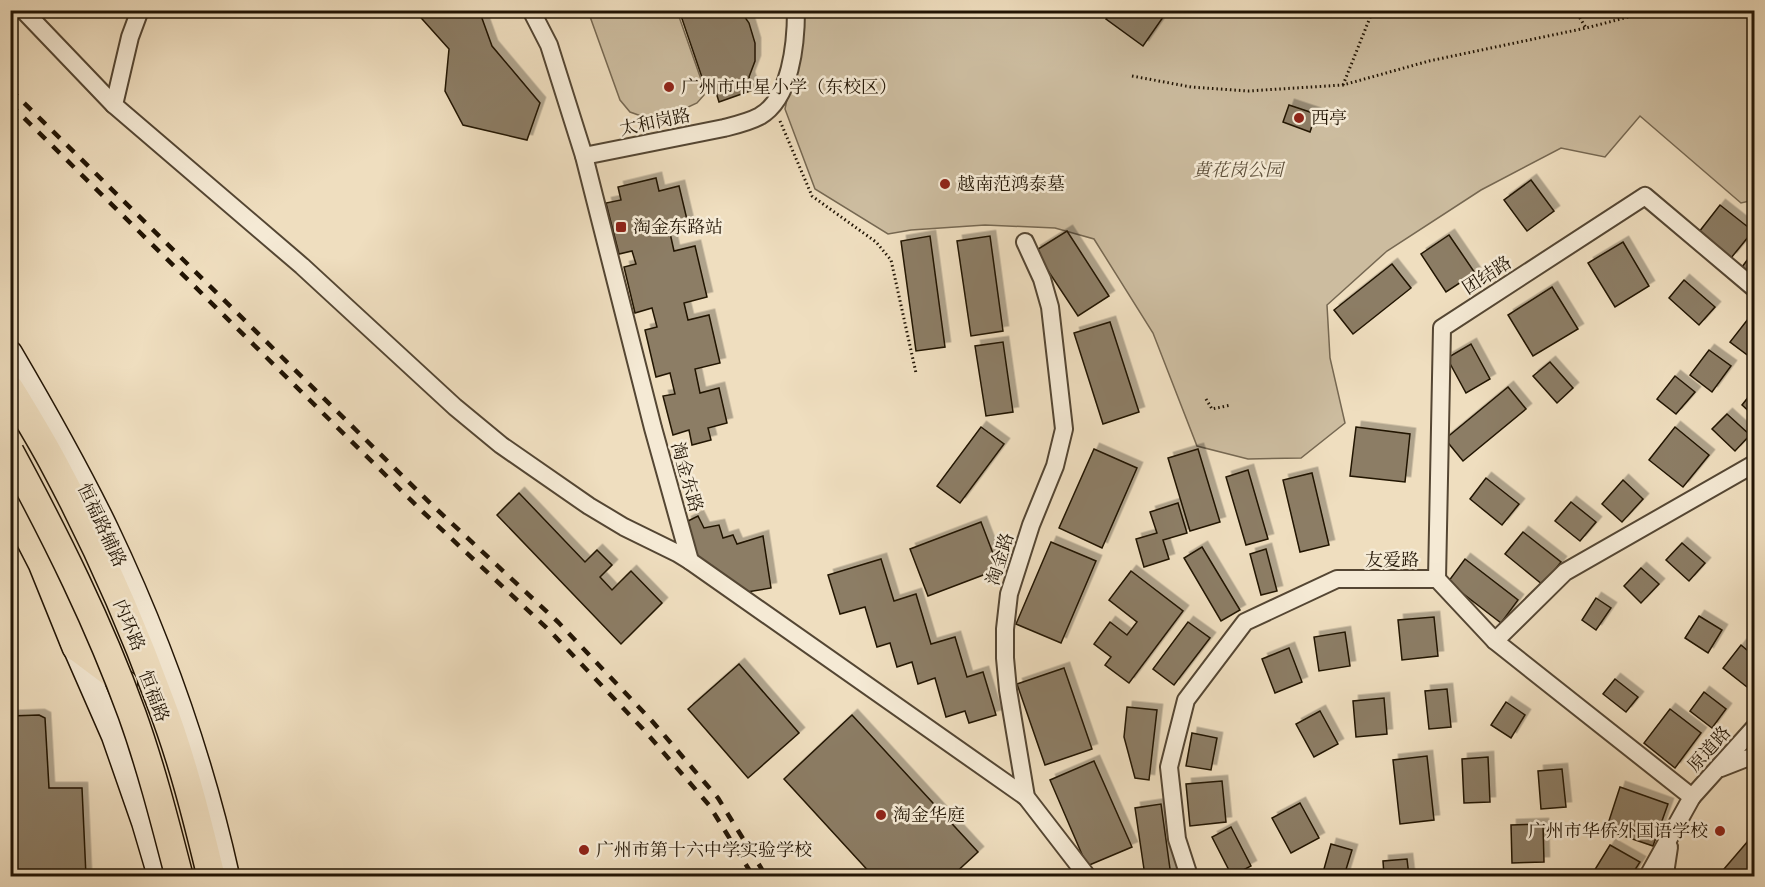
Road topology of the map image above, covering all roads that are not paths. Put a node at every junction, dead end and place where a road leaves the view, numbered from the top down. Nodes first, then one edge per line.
1 (23, 10) edge
2 (140, 10) edge
3 (531, 10) edge
4 (796, 10) edge
5 (114, 105) junction
6 (584, 156) junction
7 (1025, 242) dead end
8 (1755, 288) edge
9 (10, 353) edge
10 (10, 389) edge
11 (10, 396) edge
12 (10, 443) edge
13 (10, 452) edge
14 (1755, 464) edge
15 (10, 501) edge
16 (10, 531) edge
17 (690, 561) junction
18 (1437, 579) junction
19 (1495, 641) junction
20 (76, 647) junction
21 (124, 683) junction
22 (1755, 728) edge
23 (1755, 757) edge
24 (1717, 770) junction
25 (1026, 797) junction
26 (1692, 797) junction
27 (1672, 832) junction
28 (160, 876) edge
29 (181, 876) edge
30 (209, 876) edge
31 (227, 876) edge
32 (1087, 876) edge
33 (1188, 876) edge
34 (1648, 876) edge
35 (1666, 876) edge

1 - 5 street
2 - 5 street
3 - 6 street, 淘金东路
4 - 6 street, 太和岗路
5 - 17 street
6 - 17 street, 淘金东路
7 - 25 street, 淘金路
8 - 18 street, 团结路
9 - 31 main road, 恒福路辅路
10 - 30 highway, 内环路
11 - 30 main road, 恒福路
12 - 21 main road, 恒福路
13 - 29 highway, 内环路, bridge
14 - 19 street
15 - 20 highway
16 - 20 main road
17 - 25 street
18 - 19 street, 友爱路
18 - 33 street, 友爱路
19 - 26 street, 友爱路
20 - 21 main road
20 - 28 main road
21 - 29 main road, 恒福路
22 - 24 street, 原道路
23 - 24 street
24 - 26 street, 原道路
25 - 32 street, 淘金路
26 - 27 street
27 - 34 street
27 - 35 street

